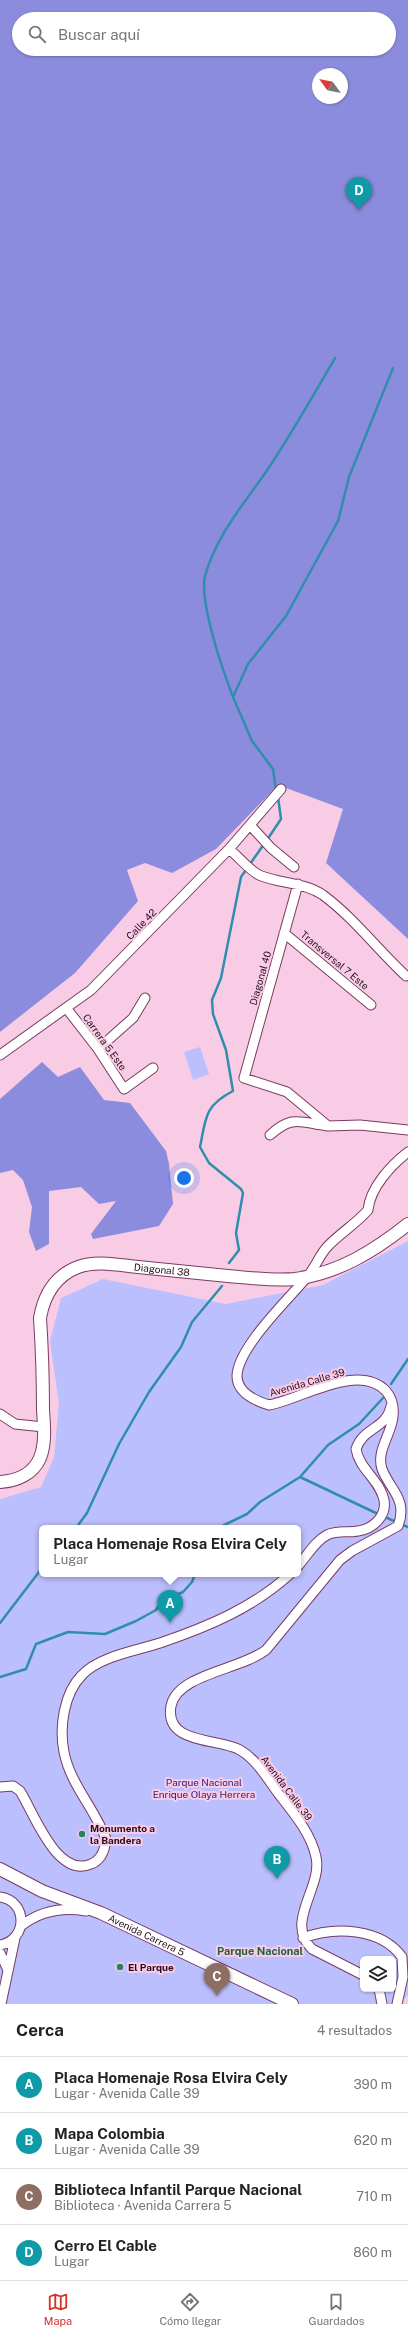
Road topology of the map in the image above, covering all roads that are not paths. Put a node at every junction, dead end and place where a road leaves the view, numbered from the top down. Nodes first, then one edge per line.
1 (281, 789) dead end
2 (250, 825) junction
3 (229, 849) junction
4 (294, 867) dead end
5 (298, 884) junction
6 (284, 932) junction
7 (406, 976) dead end
8 (146, 998) dead end
9 (371, 1005) dead end
10 (67, 1009) junction
11 (98, 1049) junction
12 (0, 1055) edge
13 (153, 1068) dead end
14 (328, 1126) junction
15 (408, 1130) edge
16 (270, 1135) dead end
17 (408, 1152) edge
18 (408, 1224) edge
19 (308, 1276) junction
20 (392, 1401) junction
21 (0, 1414) edge
22 (44, 1427) junction
23 (0, 1482) edge
24 (301, 1563) edge
25 (286, 1577) edge
26 (0, 1787) edge
27 (0, 1869) edge
28 (0, 1897) edge
29 (101, 1913) junction
30 (21, 1926) junction
31 (15, 1938) junction
32 (303, 1938) junction
33 (0, 1945) edge
34 (0, 1953) edge
35 (8, 1970) junction
36 (360, 1973) edge
37 (380, 1992) edge
38 (1, 2004) edge
39 (292, 2004) edge
40 (382, 2004) edge
41 (397, 2004) edge

1 - 2 street, Calle 42
2 - 3 street, Calle 42
2 - 4 street
3 - 5 street
3 - 10 street, Calle 42
5 - 6 street, Diagonal 40
5 - 7 street
6 - 9 street, Transversal 7 Este
6 - 14 street, Diagonal 40
8 - 11 street
10 - 11 street, Carrera 5 Este
10 - 12 street, Calle 42
11 - 13 street, Carrera 5 Este
14 - 15 street
14 - 16 street
17 - 19 street, Avenida Calle 39
18 - 19 main road, Diagonal 38
19 - 20 street, Avenida Calle 39
19 - 22 main road, Diagonal 38
20 - 24 street
20 - 32 street, Avenida Calle 39
21 - 22 street
22 - 23 main road, Diagonal 38
25 - 26 street
27 - 29 main road, Avenida Carrera 5
28 - 30 street
29 - 30 street
29 - 39 main road, Avenida Carrera 5
30 - 31 street
31 - 33 street
31 - 35 street
32 - 36 street
32 - 41 street
34 - 35 street
35 - 38 street
37 - 40 street

